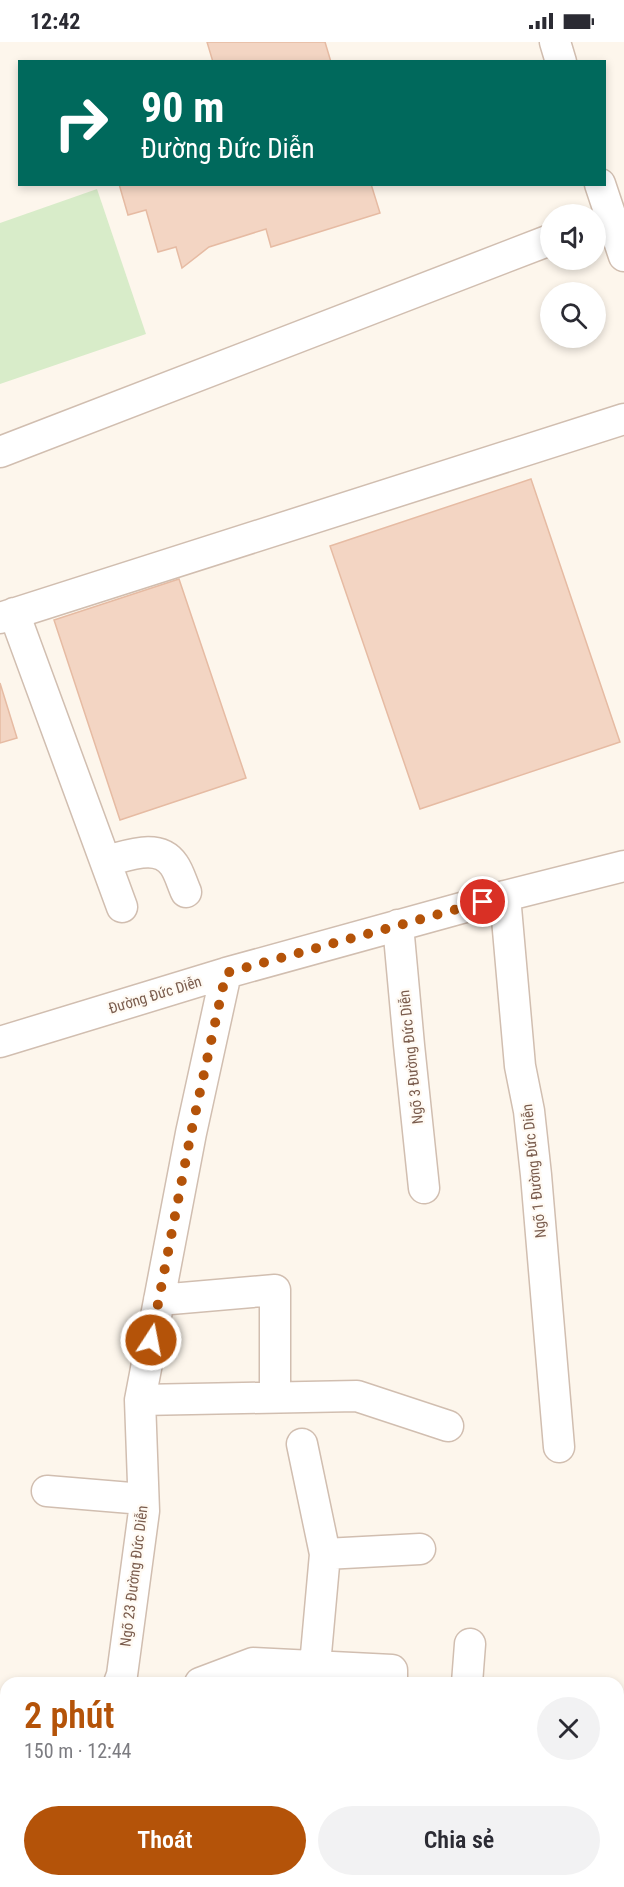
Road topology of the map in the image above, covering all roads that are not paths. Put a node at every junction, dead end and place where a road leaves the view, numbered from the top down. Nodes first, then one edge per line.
1 (555, 42) edge
2 (560, 60) edge
3 (601, 186) edge
4 (615, 235) edge
5 (540, 244) edge
6 (624, 419) edge
7 (0, 452) edge
8 (7, 615) edge
9 (106, 861) junction
10 (624, 866) edge
11 (186, 892) dead end
12 (505, 896) junction
13 (122, 906) dead end
14 (398, 925) junction
15 (226, 973) junction
16 (0, 1042) edge
17 (424, 1188) dead end
18 (159, 1300) junction
19 (275, 1397) junction
20 (140, 1400) junction
21 (448, 1426) dead end
22 (302, 1444) dead end
23 (559, 1446) dead end
24 (47, 1491) dead end
25 (143, 1499) junction
26 (420, 1549) dead end
27 (325, 1554) junction
28 (470, 1644) dead end
29 (315, 1665) junction
30 (128, 1677) edge
31 (215, 1677) edge
32 (392, 1677) edge
33 (467, 1677) edge

1 - 2 street
3 - 4 street
5 - 7 street
6 - 8 street
8 - 9 street
9 - 11 street
9 - 13 street
10 - 12 street, Đường Đức Diễn
12 - 14 street, Đường Đức Diễn
12 - 23 street, Ngõ 1 Đường Đức Diễn
14 - 15 street, Đường Đức Diễn
14 - 17 street, Ngõ 3 Đường Đức Diễn
15 - 16 street, Đường Đức Diễn
15 - 18 street, Ngõ 23 Đường Đức Diễn
18 - 19 street
18 - 20 street, Ngõ 23 Đường Đức Diễn
19 - 20 street
19 - 21 street
20 - 25 street, Ngõ 23 Đường Đức Diễn
22 - 27 street
24 - 25 street
25 - 30 street, Ngõ 23 Đường Đức Diễn
26 - 27 street
27 - 29 street
28 - 33 street
29 - 31 street
29 - 32 street

